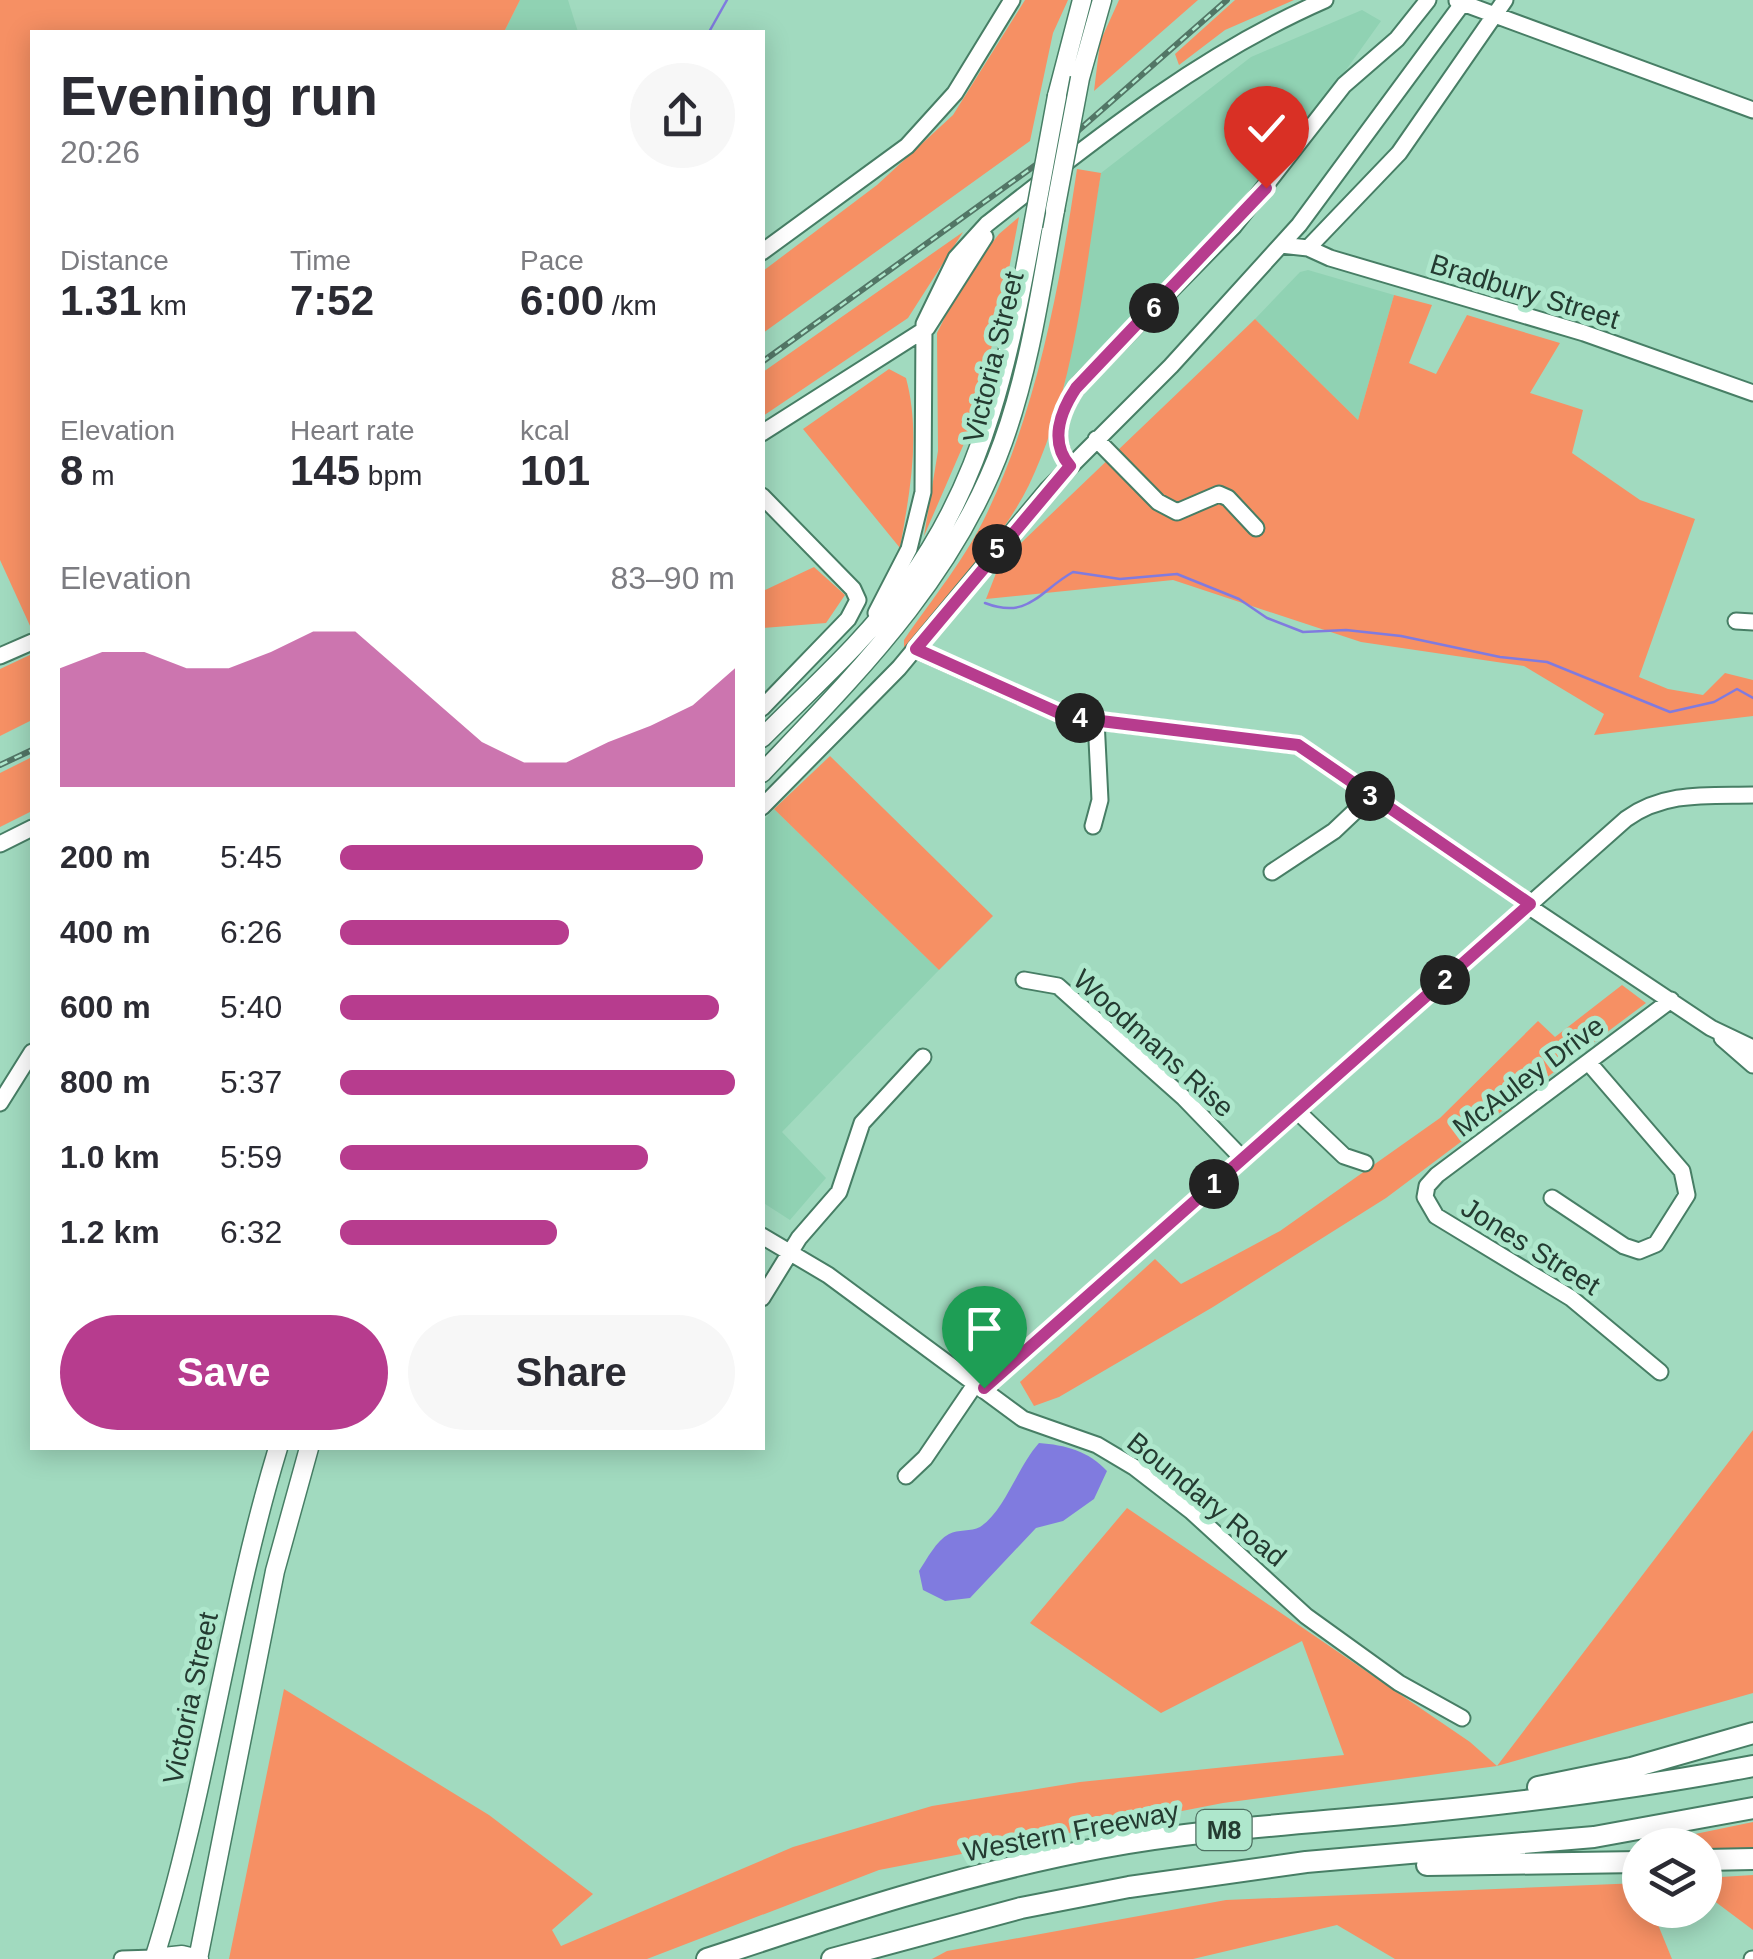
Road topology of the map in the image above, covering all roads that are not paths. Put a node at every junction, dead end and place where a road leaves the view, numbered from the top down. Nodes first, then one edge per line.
1 (1012, 0) edge
2 (1082, 0) edge
3 (1102, 0) edge
4 (1324, 0) edge
5 (1428, 0) edge
6 (1505, 0) edge
7 (1460, 1) edge
8 (1494, 16) junction
9 (1753, 110) edge
10 (1023, 198) junction
11 (1282, 245) junction
12 (1308, 248) junction
13 (765, 250) edge
14 (932, 302) junction
15 (922, 333) junction
16 (868, 367) junction
17 (923, 388) junction
18 (1753, 392) edge
19 (765, 432) edge
20 (1096, 439) junction
21 (1070, 466) junction
22 (765, 499) edge
23 (1256, 528) dead end
24 (856, 641) junction
25 (30, 643) edge
26 (916, 649) junction
27 (0, 656) edge
28 (765, 705) edge
29 (1096, 720) junction
30 (765, 738) edge
31 (765, 771) edge
32 (1753, 795) edge
33 (1371, 796) junction
34 (765, 804) edge
35 (1093, 826) dead end
36 (30, 829) edge
37 (0, 844) edge
38 (1272, 872) dead end
39 (1529, 905) junction
40 (1024, 980) dead end
41 (1671, 1000) junction
42 (1712, 1028) junction
43 (1753, 1048) edge
44 (30, 1055) edge
45 (923, 1057) dead end
46 (1588, 1063) junction
47 (1753, 1065) edge
48 (0, 1102) edge
49 (1296, 1111) junction
50 (1242, 1158) junction
51 (1365, 1163) dead end
52 (1553, 1197) dead end
53 (1425, 1199) joint
54 (765, 1238) edge
55 (790, 1251) junction
56 (765, 1293) edge
57 (1660, 1372) dead end
58 (980, 1386) junction
59 (277, 1450) edge
60 (308, 1450) edge
61 (906, 1476) dead end
62 (1462, 1718) dead end
63 (1753, 1734) edge
64 (1753, 1766) edge
65 (1753, 1808) edge
66 (1418, 1812) junction
67 (1753, 1859) edge
68 (1722, 1860) edge
69 (1306, 1862) junction
70 (1622, 1862) edge
71 (122, 1959) edge
72 (154, 1959) edge
73 (198, 1959) edge
74 (708, 1959) edge
75 (832, 1959) edge

1 - 13 street
2 - 24 main road, Victoria Street, bridge
3 - 31 main road, Victoria Street, bridge
4 - 10 street
5 - 21 street
6 - 8 street
7 - 8 street
7 - 11 street
8 - 9 street
8 - 12 street
10 - 14 street
10 - 15 street
11 - 12 street, Bradbury Street
11 - 20 street
12 - 18 street, Bradbury Street
14 - 15 street
14 - 16 street
15 - 16 street
15 - 17 street
16 - 17 street
16 - 19 street
17 - 24 street
20 - 21 street
20 - 23 street
21 - 26 street
22 - 28 street
24 - 30 main road, Victoria Street
25 - 27 street
26 - 29 street
26 - 34 street
29 - 33 street
29 - 35 street
32 - 39 street
33 - 38 street
33 - 39 street
36 - 37 street
39 - 41 street
39 - 49 street
40 - 50 street, Woodmans Rise
41 - 42 street
41 - 46 street, McAuley Drive
42 - 43 street
42 - 47 street
44 - 48 street
45 - 55 street
46 - 52 street
46 - 53 street, McAuley Drive
49 - 50 street
49 - 51 street
50 - 58 street
53 - 57 street, Jones Street
54 - 55 street, Boundary Road
55 - 56 street
55 - 58 street, Boundary Road
58 - 61 street
58 - 62 street, Boundary Road
59 - 72 main road, Victoria Street
60 - 73 main road, Victoria Street
63 - 66 highway
64 - 66 highway, Western Freeway / M8
65 - 69 highway, M8
66 - 74 highway, Western Freeway / M8
67 - 68 highway
69 - 70 highway
69 - 75 highway, M8
71 - 72 street
72 - 73 main road

